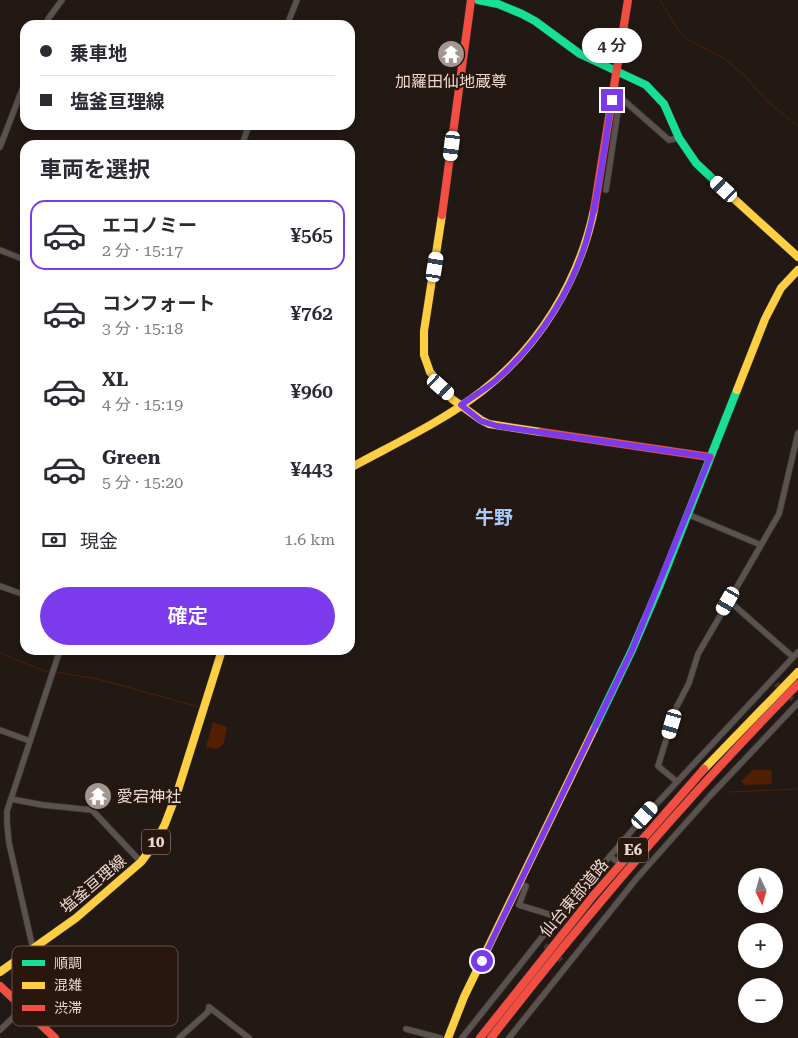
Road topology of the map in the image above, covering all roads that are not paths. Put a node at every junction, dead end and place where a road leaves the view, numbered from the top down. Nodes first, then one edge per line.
1 (62, 0) edge
2 (297, 0) edge
3 (471, 0) edge
4 (478, 0) edge
5 (628, 0) edge
6 (48, 20) edge
7 (289, 20) edge
8 (617, 71) junction
9 (20, 95) edge
10 (679, 138) junction
11 (0, 147) edge
12 (606, 190) dead end
13 (0, 250) edge
14 (798, 257) edge
15 (20, 258) edge
16 (798, 270) edge
17 (461, 405) junction
18 (798, 433) edge
19 (710, 457) junction
20 (355, 465) edge
21 (790, 466) junction
22 (797, 468) edge
23 (686, 514) junction
24 (760, 545) junction
25 (0, 586) edge
26 (20, 593) edge
27 (728, 600) junction
28 (798, 652) edge
29 (58, 655) edge
30 (220, 655) edge
31 (793, 657) junction
32 (798, 672) edge
33 (798, 684) edge
34 (796, 702) edge
35 (0, 730) edge
36 (30, 741) junction
37 (676, 781) junction
38 (11, 799) junction
39 (610, 856) junction
40 (616, 861) dead end
41 (141, 862) junction
42 (520, 884) junction
43 (558, 917) junction
44 (539, 941) junction
45 (545, 945) tunnel mouth
46 (32, 946) edge
47 (37, 946) edge
48 (12, 964) edge
49 (0, 972) edge
50 (0, 986) edge
51 (12, 996) edge
52 (12, 1018) edge
53 (43, 1026) edge
54 (406, 1029) dead end
55 (0, 1030) edge
56 (55, 1038) edge
57 (180, 1038) edge
58 (249, 1038) edge
59 (440, 1038) edge
60 (448, 1038) edge
61 (462, 1038) edge
62 (480, 1038) edge
63 (491, 1038) edge
64 (509, 1038) edge

1 - 6 street
2 - 7 street
3 - 17 main road
4 - 8 main road
5 - 8 main road
8 - 10 main road
8 - 17 main road
9 - 11 street
10 - 12 street
10 - 14 main road
13 - 15 street
16 - 19 main road
17 - 19 main road
17 - 20 main road
18 - 21 street
19 - 23 main road
21 - 22 street
21 - 24 street
23 - 24 street
23 - 42 main road
24 - 27 street
25 - 26 street
27 - 31 street
27 - 37 street
28 - 31 street
29 - 36 street
30 - 41 main road, 塩釜亘理線 / 10
31 - 37 street
32 - 62 main road, 仙台東部道路 / E6
33 - 63 main road, 仙台東部道路 / E6
34 - 64 street
35 - 36 street
36 - 38 street
37 - 39 street
38 - 41 street
38 - 46 street
39 - 40 street
39 - 43 street
41 - 47 main road, 塩釜亘理線 / 10
42 - 43 street
42 - 60 main road
43 - 44 street
44 - 45 street
44 - 61 street
48 - 49 main road, 塩釜亘理線 / 10
50 - 51 main road
52 - 55 street
53 - 56 main road
54 - 59 street
57 - 58 street

